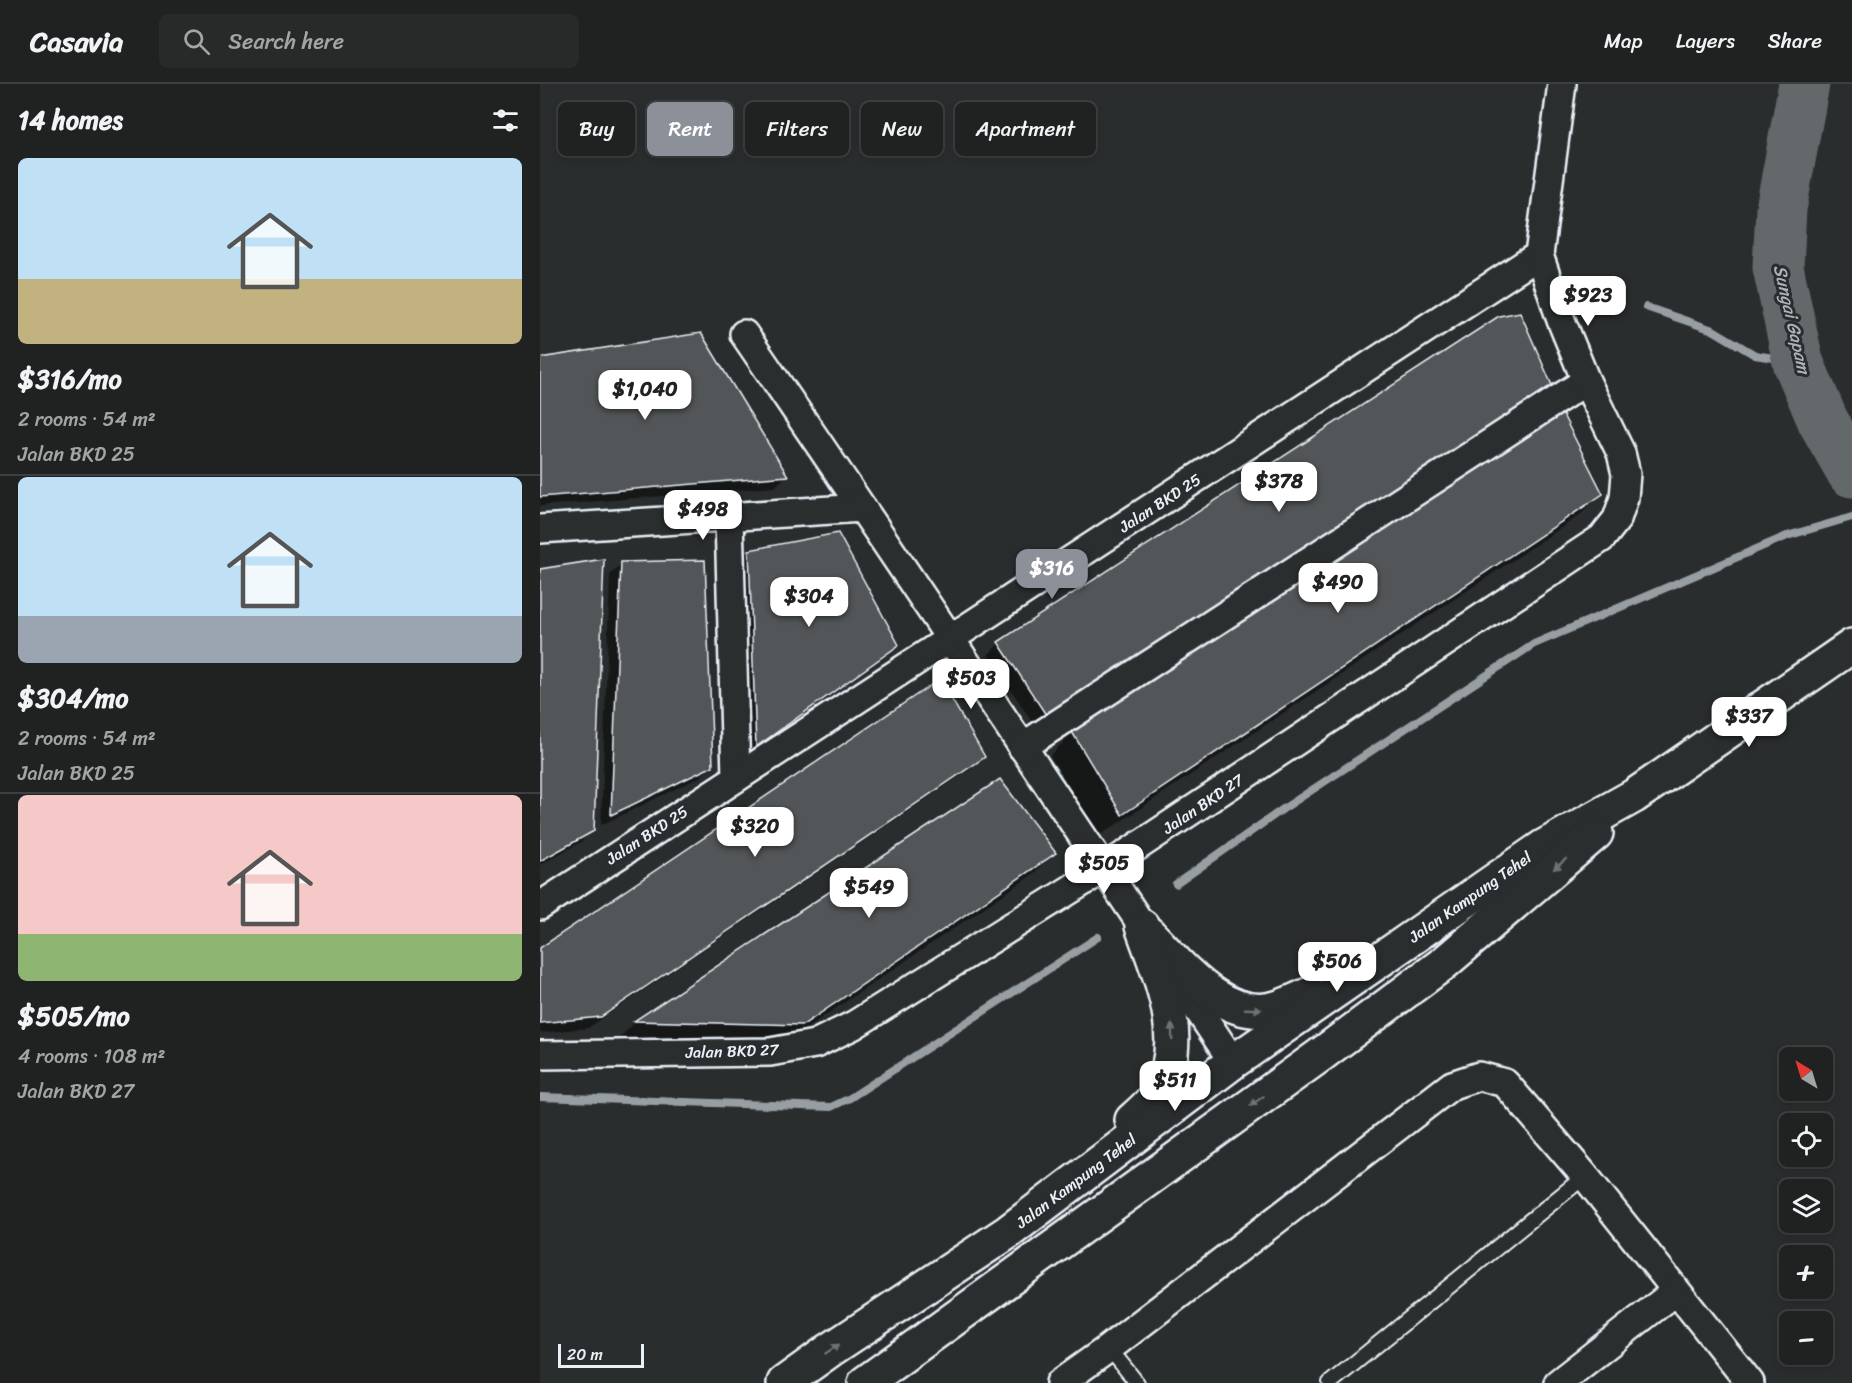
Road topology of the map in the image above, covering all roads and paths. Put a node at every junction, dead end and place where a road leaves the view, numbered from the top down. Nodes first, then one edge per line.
1 (1562, 84) edge
2 (1539, 255) junction
3 (744, 334) dead end
4 (1586, 381) junction
5 (862, 508) junction
6 (729, 517) junction
7 (540, 529) edge
8 (952, 639) junction
9 (1844, 652) edge
10 (1022, 747) junction
11 (736, 777) junction
12 (1634, 796) junction
13 (1105, 868) junction
14 (540, 906) edge
15 (1456, 907) junction
16 (1142, 926) junction
17 (1444, 963) junction
18 (540, 1055) edge
19 (1233, 1062) junction
20 (1585, 1176) junction
21 (1008, 1232) junction
22 (1676, 1291) junction
23 (925, 1341) junction
24 (1109, 1348) junction
25 (784, 1383) edge
26 (865, 1383) edge
27 (1060, 1383) edge
28 (1137, 1383) edge
29 (1330, 1383) edge
30 (1558, 1383) edge
31 (1750, 1383) edge

1 - 2 street
2 - 4 street
2 - 8 street, Jalan BKD 25
3 - 5 street
4 - 10 street
4 - 13 street, Jalan BKD 27
5 - 6 street
5 - 8 street
6 - 7 street
6 - 11 street
8 - 10 street
8 - 11 street, Jalan BKD 25
9 - 12 main road, Jalan Kampung Tehel
10 - 13 street
11 - 14 street, Jalan BKD 25
12 - 15 main road, Jalan Kampung Tehel
12 -> 17 main road, Jalan Kampung Tehel
13 - 16 street
13 - 18 street, Jalan BKD 27
16 -> 15 main road
15 - 19 main road, Jalan Kampung Tehel
16 - 19 street
21 -> 16 main road
17 - 19 main road
17 -> 23 main road, Jalan Kampung Tehel
19 - 21 main road, Jalan Kampung Tehel
19 - 23 main road
20 - 22 street
20 - 24 street
20 - 29 lane
25 -> 21 main road, Jalan Kampung Tehel
22 - 30 street
22 - 31 street
23 - 26 main road, Jalan Kampung Tehel
24 - 27 street
24 - 28 lane

